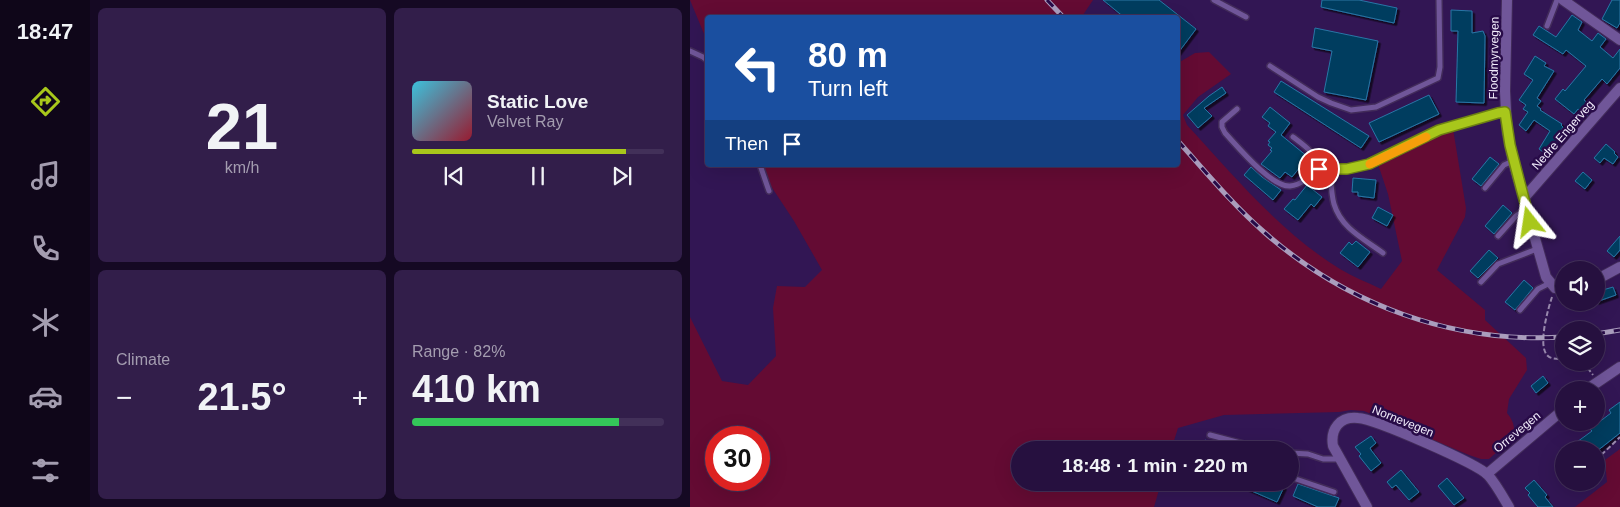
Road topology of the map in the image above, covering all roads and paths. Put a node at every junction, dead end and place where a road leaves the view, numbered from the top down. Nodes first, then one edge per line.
1 (1214, 0) edge
2 (1439, 0) edge
3 (1507, 0) edge
4 (1557, 0) edge
5 (1563, 0) edge
6 (1246, 18) dead end
7 (1547, 26) dead end
8 (1619, 38) edge
9 (690, 51) edge
10 (705, 59) edge
11 (1270, 66) dead end
12 (1620, 88) edge
13 (1237, 108) dead end
14 (1505, 112) junction
15 (1293, 137) dead end
16 (1513, 161) junction
17 (761, 167) edge
18 (1319, 169) junction
19 (1330, 169) junction
20 (1485, 188) dead end
21 (769, 191) dead end
22 (1526, 203) junction
23 (1498, 236) dead end
24 (1538, 248) junction
25 (1383, 253) dead end
26 (1620, 267) edge
27 (1605, 275) edge
28 (1481, 282) dead end
29 (1555, 285) edge
30 (1555, 286) edge
31 (1555, 289) edge
32 (1520, 310) dead end
33 (1555, 358) edge
34 (1620, 367) edge
35 (1590, 371) edge
36 (1598, 381) joint
37 (1555, 417) edge
38 (1210, 435) dead end
39 (1620, 437) edge
40 (1227, 441) edge
41 (1605, 451) edge
42 (1299, 454) edge
43 (1340, 459) junction
44 (1487, 474) junction
45 (1299, 478) edge
46 (1334, 492) dead end
47 (1367, 507) edge
48 (1509, 507) edge

1 - 6 lane
2 - 11 lane
3 - 14 street, Floodmyrvegen
4 - 7 lane
5 - 8 street
9 - 10 lane
12 - 22 street, Nedre Engerveg
13 - 18 lane
14 - 16 street, Floodmyrvegen
14 - 19 lane
15 - 18 lane
16 - 20 lane
16 - 22 street, Floodmyrvegen
17 - 21 lane
18 - 19 lane
19 - 25 lane
22 - 23 lane
22 - 24 street, Floodmyrvegen
24 - 28 lane
24 - 29 street, Floodmyrvegen
26 - 27 street
30 - 32 lane
31 - 33 path
34 - 36 street
35 - 36 path
37 - 44 street, Orrevegen
38 - 40 lane
39 - 41 path
42 - 43 lane
43 - 44 street, Nornevegen
43 - 47 street, Nornevegen
44 - 48 street
45 - 46 lane

